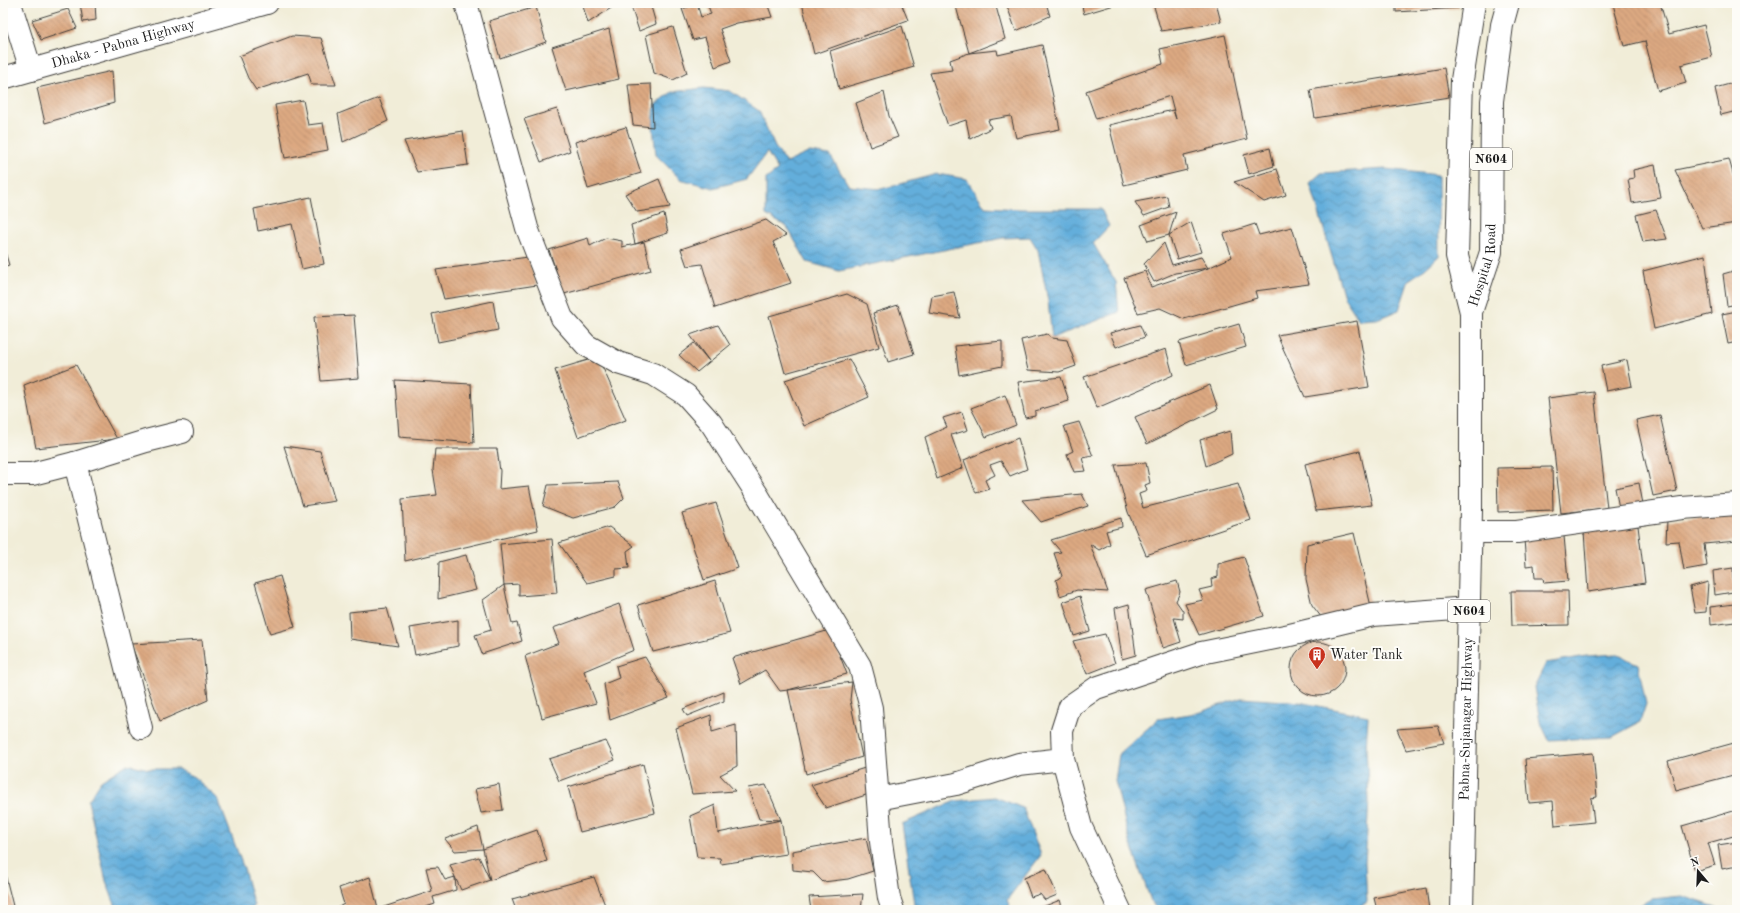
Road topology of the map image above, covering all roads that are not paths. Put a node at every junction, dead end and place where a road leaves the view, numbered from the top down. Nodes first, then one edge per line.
1 (10, 3) edge
2 (267, 3) edge
3 (466, 3) edge
4 (1474, 3) edge
5 (1508, 3) edge
6 (31, 70) junction
7 (3, 78) edge
8 (1470, 312) junction
9 (182, 432) dead end
10 (75, 463) junction
11 (3, 474) edge
12 (1737, 504) edge
13 (1471, 532) junction
14 (1469, 608) junction
15 (141, 728) dead end
16 (1063, 759) junction
17 (878, 799) junction
18 (894, 910) edge
19 (1120, 910) edge
20 (1462, 910) edge

1 - 6 main road
2 - 6 main road, Dhaka - Pabna Highway
3 - 17 main road
4 - 8 main road, Hospital Road / N604
5 - 8 main road, Hospital Road / N604
6 - 7 main road, Dhaka - Pabna Highway
8 - 13 main road, Pabna-Sujanagar Highway / N604
9 - 10 main road
10 - 11 main road
10 - 15 main road
12 - 13 main road
13 - 14 main road, Pabna-Sujanagar Highway / N604
14 - 16 main road
14 - 20 main road, Pabna-Sujanagar Highway / N604
16 - 17 main road
16 - 19 main road
17 - 18 main road

